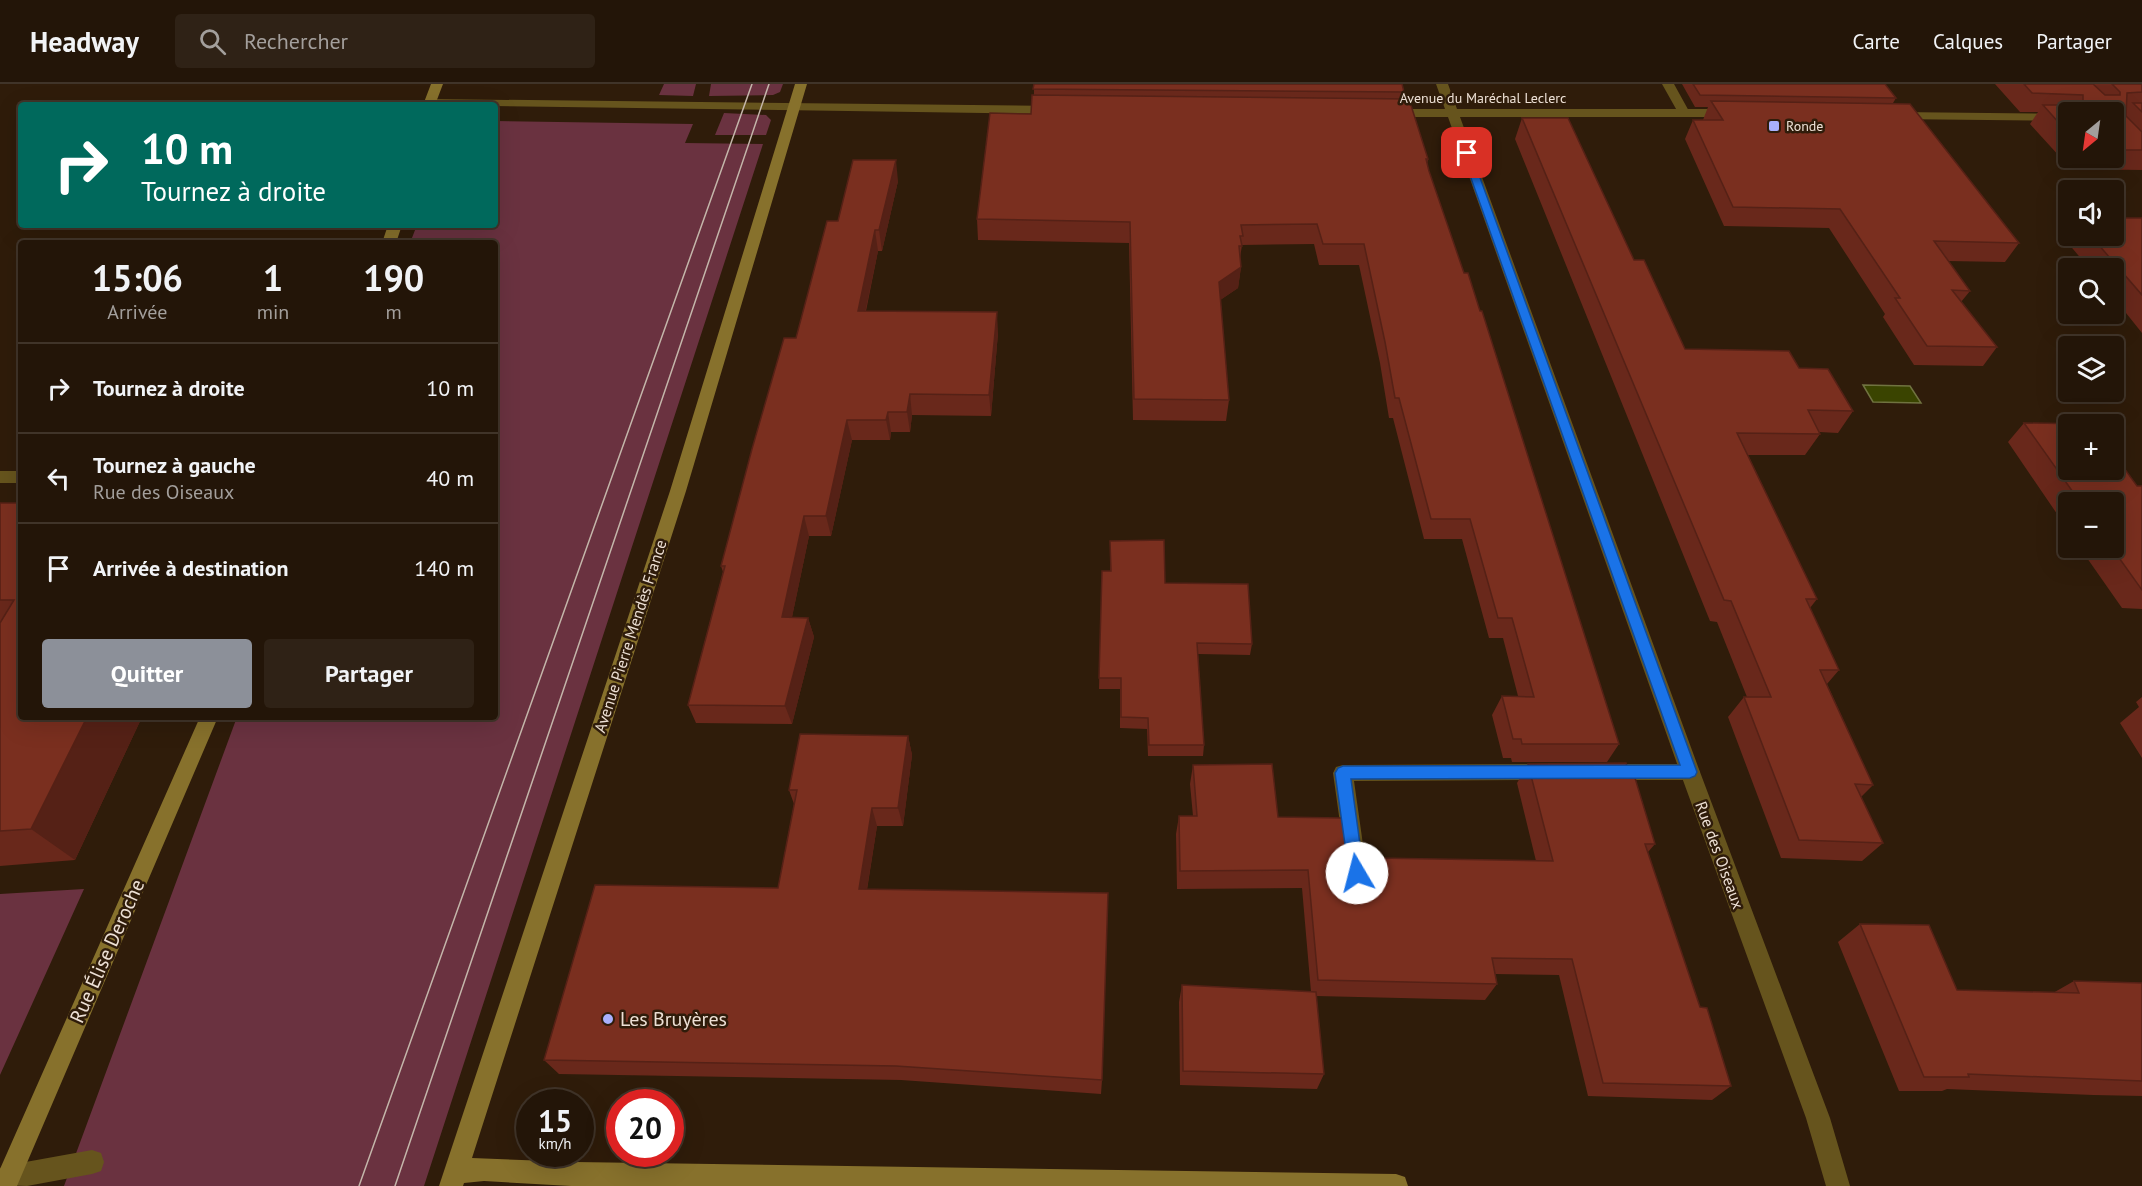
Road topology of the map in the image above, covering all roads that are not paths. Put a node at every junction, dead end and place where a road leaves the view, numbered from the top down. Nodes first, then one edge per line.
1 (437, 84) edge
2 (801, 84) edge
3 (1442, 84) edge
4 (1668, 84) edge
5 (431, 102) edge
6 (498, 104) edge
7 (793, 106) junction
8 (1066, 110) edge
9 (1374, 113) edge
10 (1455, 113) junction
11 (1684, 113) junction
12 (1744, 114) edge
13 (1887, 116) edge
14 (2058, 118) edge
15 (0, 477) edge
16 (18, 477) edge
17 (208, 720) edge
18 (1563, 772) edge
19 (1586, 772) edge
20 (1690, 772) junction
21 (1357, 873) edge
22 (92, 1162) dead end
23 (453, 1179) edge
24 (7, 1181) edge
25 (1396, 1186) edge
26 (1838, 1186) edge

1 - 5 main road
2 - 7 main road, Avenue Pierre Mendès France
3 - 10 street, Rue des Oiseaux
4 - 11 street
6 - 7 street
7 - 8 street
7 - 23 main road, Avenue Pierre Mendès France
9 - 10 street, Avenue du Maréchal Leclerc
10 - 11 street, Avenue du Maréchal Leclerc
10 - 20 street, Rue des Oiseaux
11 - 12 street, Avenue du Maréchal Leclerc
13 - 14 street
15 - 16 street
17 - 24 main road, Rue Élise Deroche
18 - 21 street
19 - 20 street
20 - 26 street, Rue des Oiseaux
22 - 24 street
23 - 25 main road

